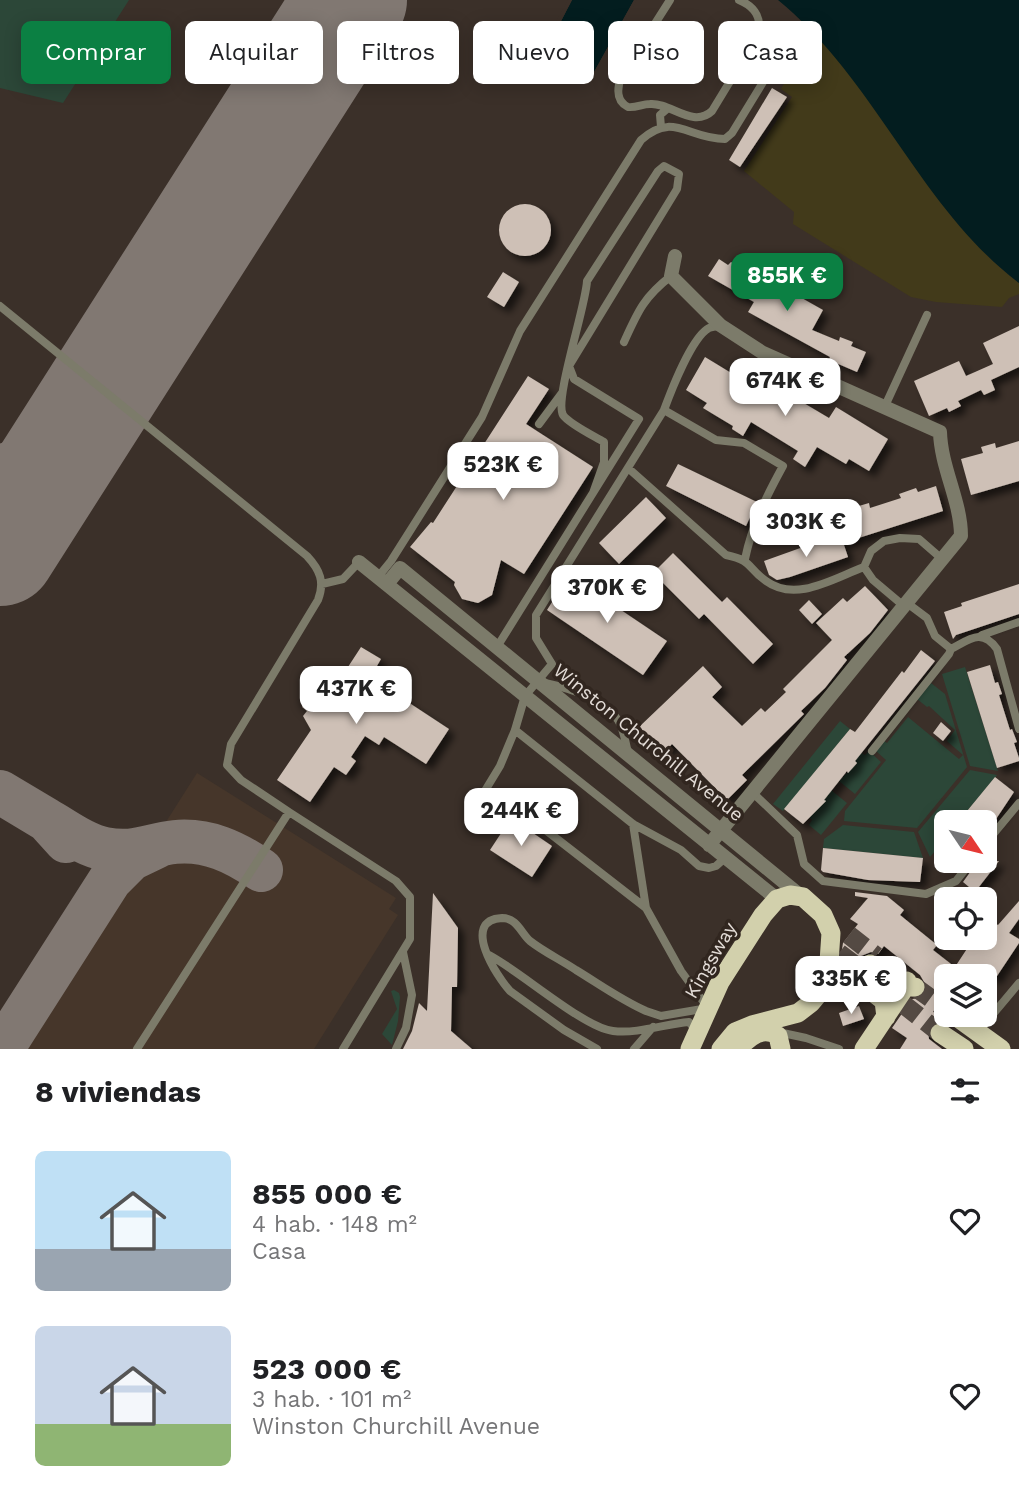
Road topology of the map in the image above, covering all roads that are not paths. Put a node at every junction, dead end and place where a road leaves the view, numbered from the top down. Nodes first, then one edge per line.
1 (670, 0) edge
2 (739, 0) edge
3 (762, 84) edge
4 (667, 109) junction
5 (661, 127) junction
6 (675, 256) dead end
7 (671, 276) junction
8 (0, 306) edge
9 (927, 315) dead end
10 (720, 325) junction
11 (624, 342) dead end
12 (569, 366) junction
13 (581, 383) junction
14 (563, 391) junction
15 (885, 406) junction
16 (664, 410) junction
17 (539, 424) dead end
18 (625, 441) junction
19 (604, 442) junction
20 (628, 468) junction
21 (593, 493) junction
22 (745, 559) junction
23 (942, 559) junction
24 (359, 562) joint
25 (864, 567) junction
26 (382, 581) junction
27 (322, 584) junction
28 (906, 605) junction
29 (1019, 622) edge
30 (980, 636) junction
31 (497, 647) junction
32 (951, 649) junction
33 (538, 681) junction
34 (525, 696) junction
35 (1019, 729) edge
36 (515, 730) junction
37 (872, 751) dead end
38 (629, 755) junction
39 (752, 792) junction
40 (483, 794) dead end
41 (1019, 803) edge
42 (520, 807) dead end
43 (289, 812) junction
44 (633, 824) junction
45 (998, 828) edge
46 (722, 830) junction
47 (709, 845) junction
48 (725, 858) junction
49 (962, 873) edge
50 (803, 897) junction
51 (777, 900) junction
52 (646, 908) junction
53 (403, 952) junction
54 (489, 955) junction
55 (1019, 983) edge
56 (902, 996) junction
57 (708, 1008) junction
58 (654, 1027) junction
59 (971, 1027) edge
60 (940, 1032) tunnel mouth
61 (978, 1032) junction
62 (776, 1040) edge
63 (694, 1041) edge
64 (137, 1049) edge
65 (342, 1049) edge
66 (397, 1049) edge
67 (597, 1049) edge
68 (634, 1049) edge
69 (721, 1049) edge
70 (738, 1049) edge
71 (839, 1049) edge
72 (864, 1049) edge
73 (964, 1049) edge
74 (1001, 1049) edge

1 - 4 lane
2 - 4 lane
3 - 5 lane
4 - 5 lane
5 - 26 lane
6 - 7 street
7 - 10 street
7 - 11 lane
8 - 27 lane
9 - 15 lane
10 - 15 street
10 - 16 lane
12 - 12 lane
12 - 13 lane
12 - 14 lane
13 - 14 lane
13 - 18 lane
14 - 17 lane
14 - 19 lane
15 - 23 street
16 - 20 lane
16 - 22 lane
18 - 19 lane
18 - 21 lane
19 - 21 lane
20 - 22 lane
20 - 33 lane
21 - 31 lane
22 - 25 lane
23 - 25 lane
23 - 28 street
24 - 26 street
24 - 27 lane
25 - 28 lane
26 - 31 street, Winston Churchill Avenue
26 - 34 street
27 - 43 lane
28 - 32 lane
28 - 39 street
29 - 30 lane
30 - 32 lane
30 - 35 lane
31 - 33 street, Winston Churchill Avenue
32 - 37 lane
33 - 34 lane
33 - 38 street, Winston Churchill Avenue
33 - 38 lane
34 - 36 lane
34 - 47 street
36 - 40 lane
36 - 44 lane
38 - 46 street, Winston Churchill Avenue
39 - 46 street
39 - 49 lane
41 - 45 lane
42 - 52 lane
43 - 53 lane
43 - 64 lane
44 - 48 lane
44 - 52 lane
46 - 47 street
46 - 50 street, Winston Churchill Avenue
47 - 48 street
48 - 51 street
50 - 51 highway
50 - 69 highway, Winston Churchill Avenue
51 - 57 highway, Kingsway
52 - 57 lane
53 - 65 lane
53 - 66 lane
54 - 57 lane
54 - 58 lane
54 - 67 lane
55 - 61 lane
56 - 56 highway
56 - 72 highway
57 - 63 highway, Kingsway
58 - 63 lane
58 - 68 lane
59 - 61 highway
60 - 73 highway
61 - 74 highway
62 - 70 highway
62 - 71 lane

